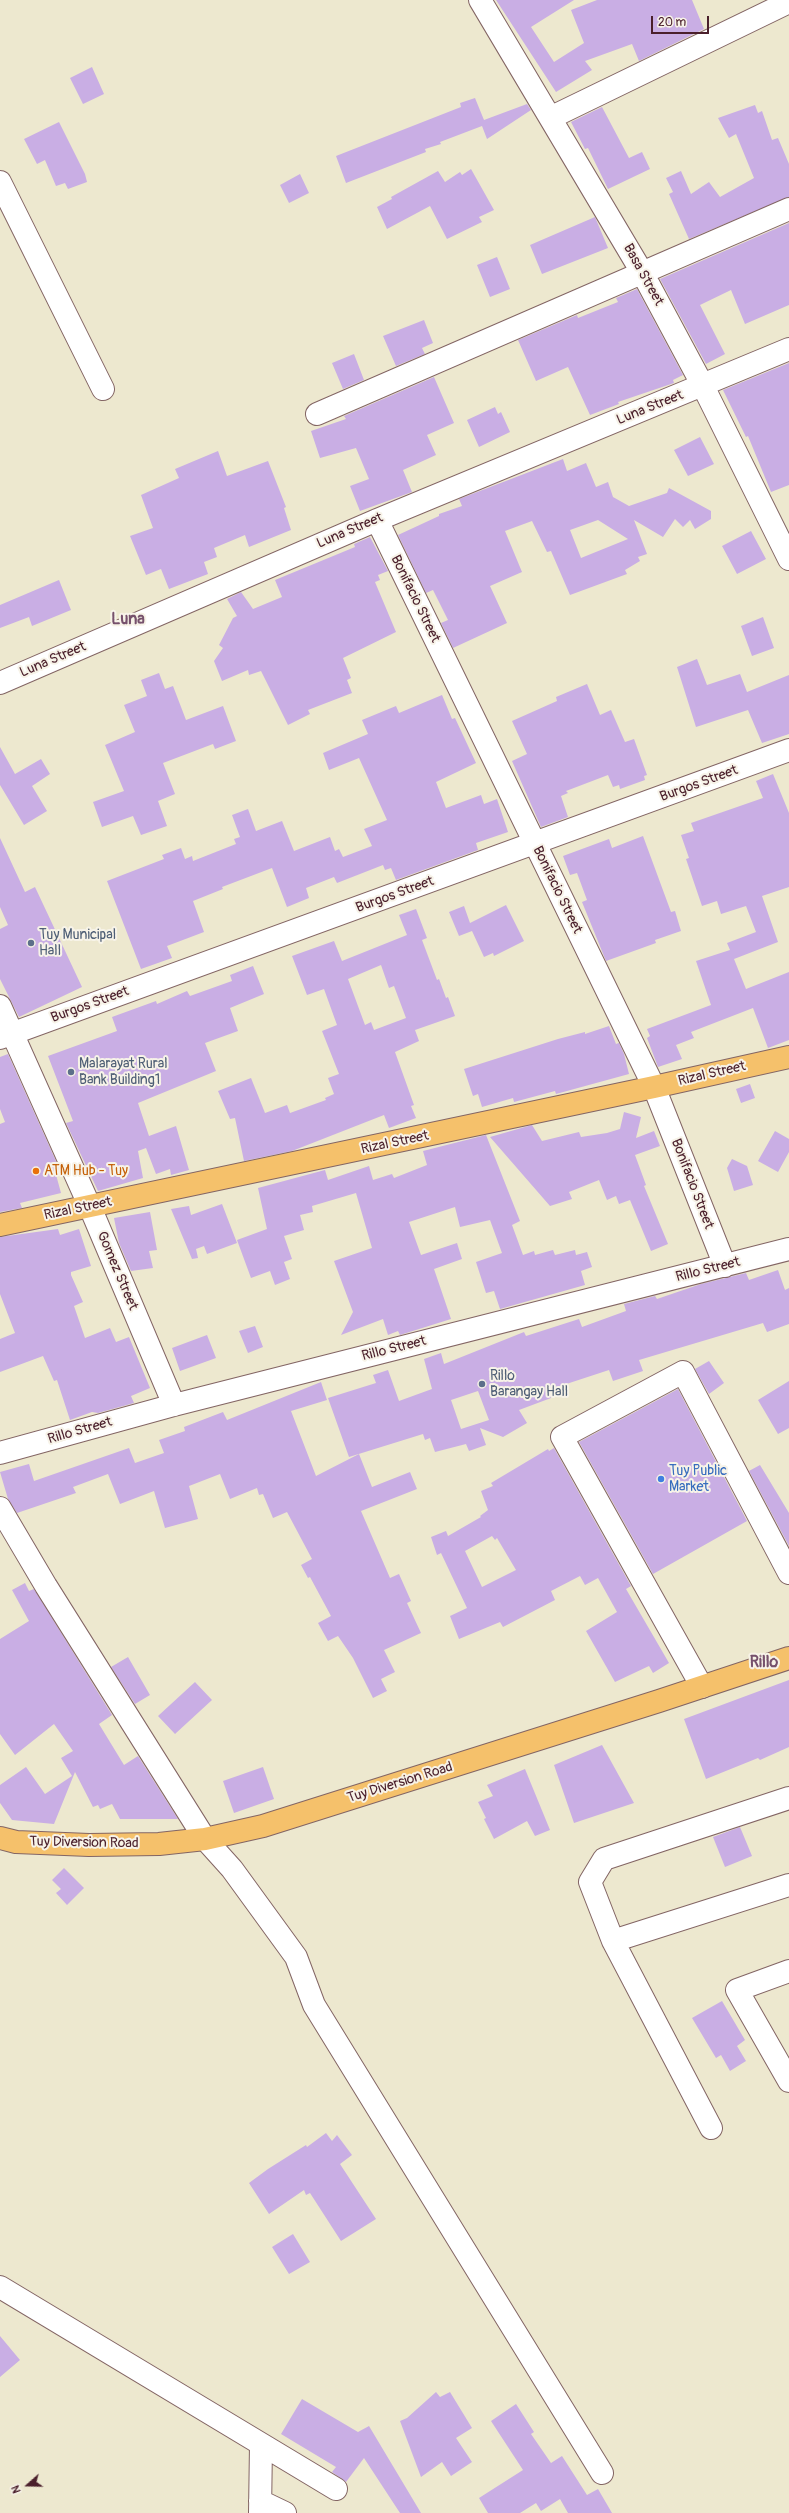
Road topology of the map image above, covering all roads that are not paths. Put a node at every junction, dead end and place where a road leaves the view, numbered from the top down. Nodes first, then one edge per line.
1 (480, 0) edge
2 (789, 2) edge
3 (552, 117) junction
4 (0, 182) edge
5 (789, 209) edge
6 (643, 274) junction
7 (789, 349) edge
8 (703, 386) junction
9 (103, 389) dead end
10 (317, 414) dead end
11 (377, 520) junction
12 (789, 559) edge
13 (0, 683) edge
14 (789, 750) edge
15 (535, 844) junction
16 (0, 1006) edge
17 (6, 1036) edge
18 (789, 1057) edge
19 (654, 1087) junction
20 (90, 1206) junction
21 (0, 1225) edge
22 (789, 1249) edge
23 (724, 1266) junction
24 (174, 1404) junction
25 (0, 1453) edge
26 (0, 1508) edge
27 (789, 1573) edge
28 (789, 1658) edge
29 (702, 1687) junction
30 (789, 1798) edge
31 (0, 1838) edge
32 (206, 1839) junction
33 (789, 1885) edge
34 (613, 1941) junction
35 (789, 1971) edge
36 (789, 2080) edge
37 (711, 2128) dead end
38 (0, 2288) edge
39 (261, 2445) junction
40 (602, 2473) dead end
41 (336, 2489) dead end
42 (260, 2507) edge
43 (285, 2513) edge

1 - 3 street, Basa Street
2 - 3 street
3 - 6 street, Basa Street
4 - 9 street
5 - 6 street
6 - 8 street, Basa Street
6 - 10 street
7 - 8 street, Luna Street
8 - 11 street, Luna Street
8 - 12 street, Basa Street
11 - 13 street, Luna Street
11 - 15 street, Bonifacio Street
14 - 15 street, Burgos Street
15 - 17 street, Burgos Street
15 - 19 street, Bonifacio Street
16 - 17 street, Gomez Street
17 - 20 street, Gomez Street
18 - 19 main road, Rizal Street
19 - 20 main road, Rizal Street
19 - 23 street, Bonifacio Street
20 - 21 main road, Rizal Street
20 - 24 street, Gomez Street
22 - 23 street, Rillo Street
23 - 24 street, Rillo Street
24 - 25 street, Rillo Street
26 - 32 street
27 - 29 street
28 - 29 main road, Tuy Diversion Road
29 - 32 main road, Tuy Diversion Road
30 - 34 street
31 - 32 main road, Tuy Diversion Road
32 - 40 street
33 - 34 street
34 - 37 street
35 - 36 street
38 - 39 street
39 - 41 street
39 - 42 street
42 - 43 street

